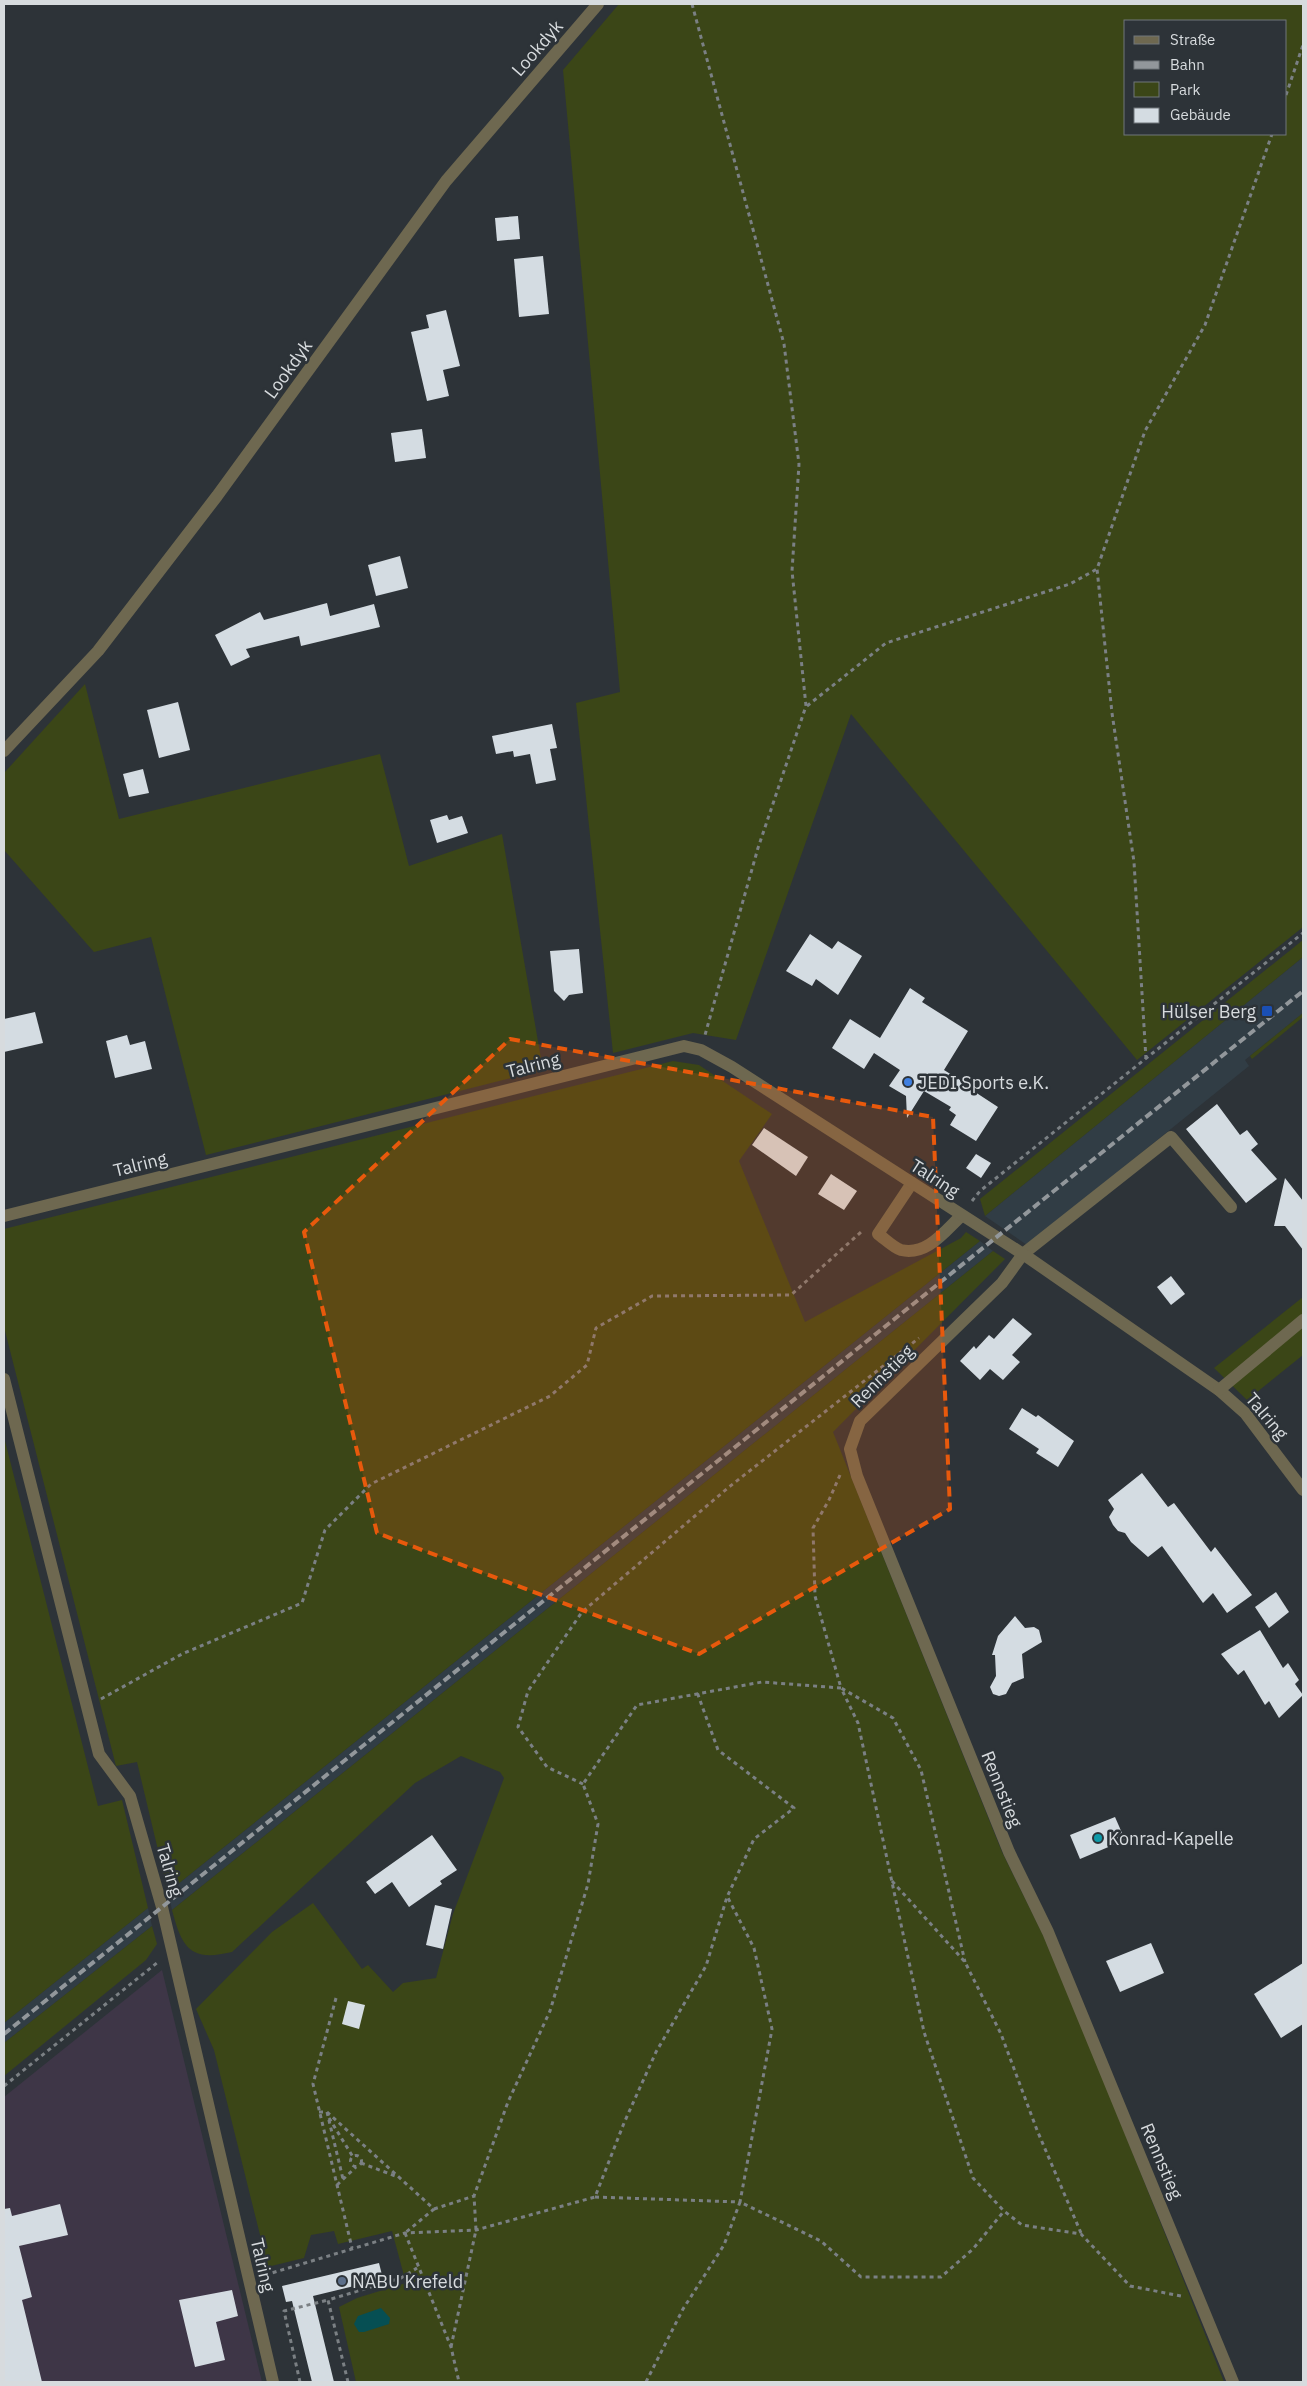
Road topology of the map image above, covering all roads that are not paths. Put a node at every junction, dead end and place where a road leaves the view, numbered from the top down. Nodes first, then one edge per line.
1 (598, 4) edge
2 (4, 752) edge
3 (912, 1183) junction
4 (1231, 1207) dead end
5 (4, 1216) edge
6 (961, 1216) junction
7 (1023, 1254) junction
8 (1303, 1320) edge
9 (4, 1379) edge
10 (1219, 1390) junction
11 (1303, 1490) edge
12 (273, 2382) edge
13 (1233, 2382) edge

1 - 2 street, Lookdyk
3 - 5 street, Talring
3 - 6 street, Talring
3 - 6 street
4 - 7 street
6 - 7 street, Talring
7 - 10 street, Talring
7 - 13 street, Rennstieg
8 - 10 street, Talring
9 - 12 street, Talring
10 - 11 street, Talring

